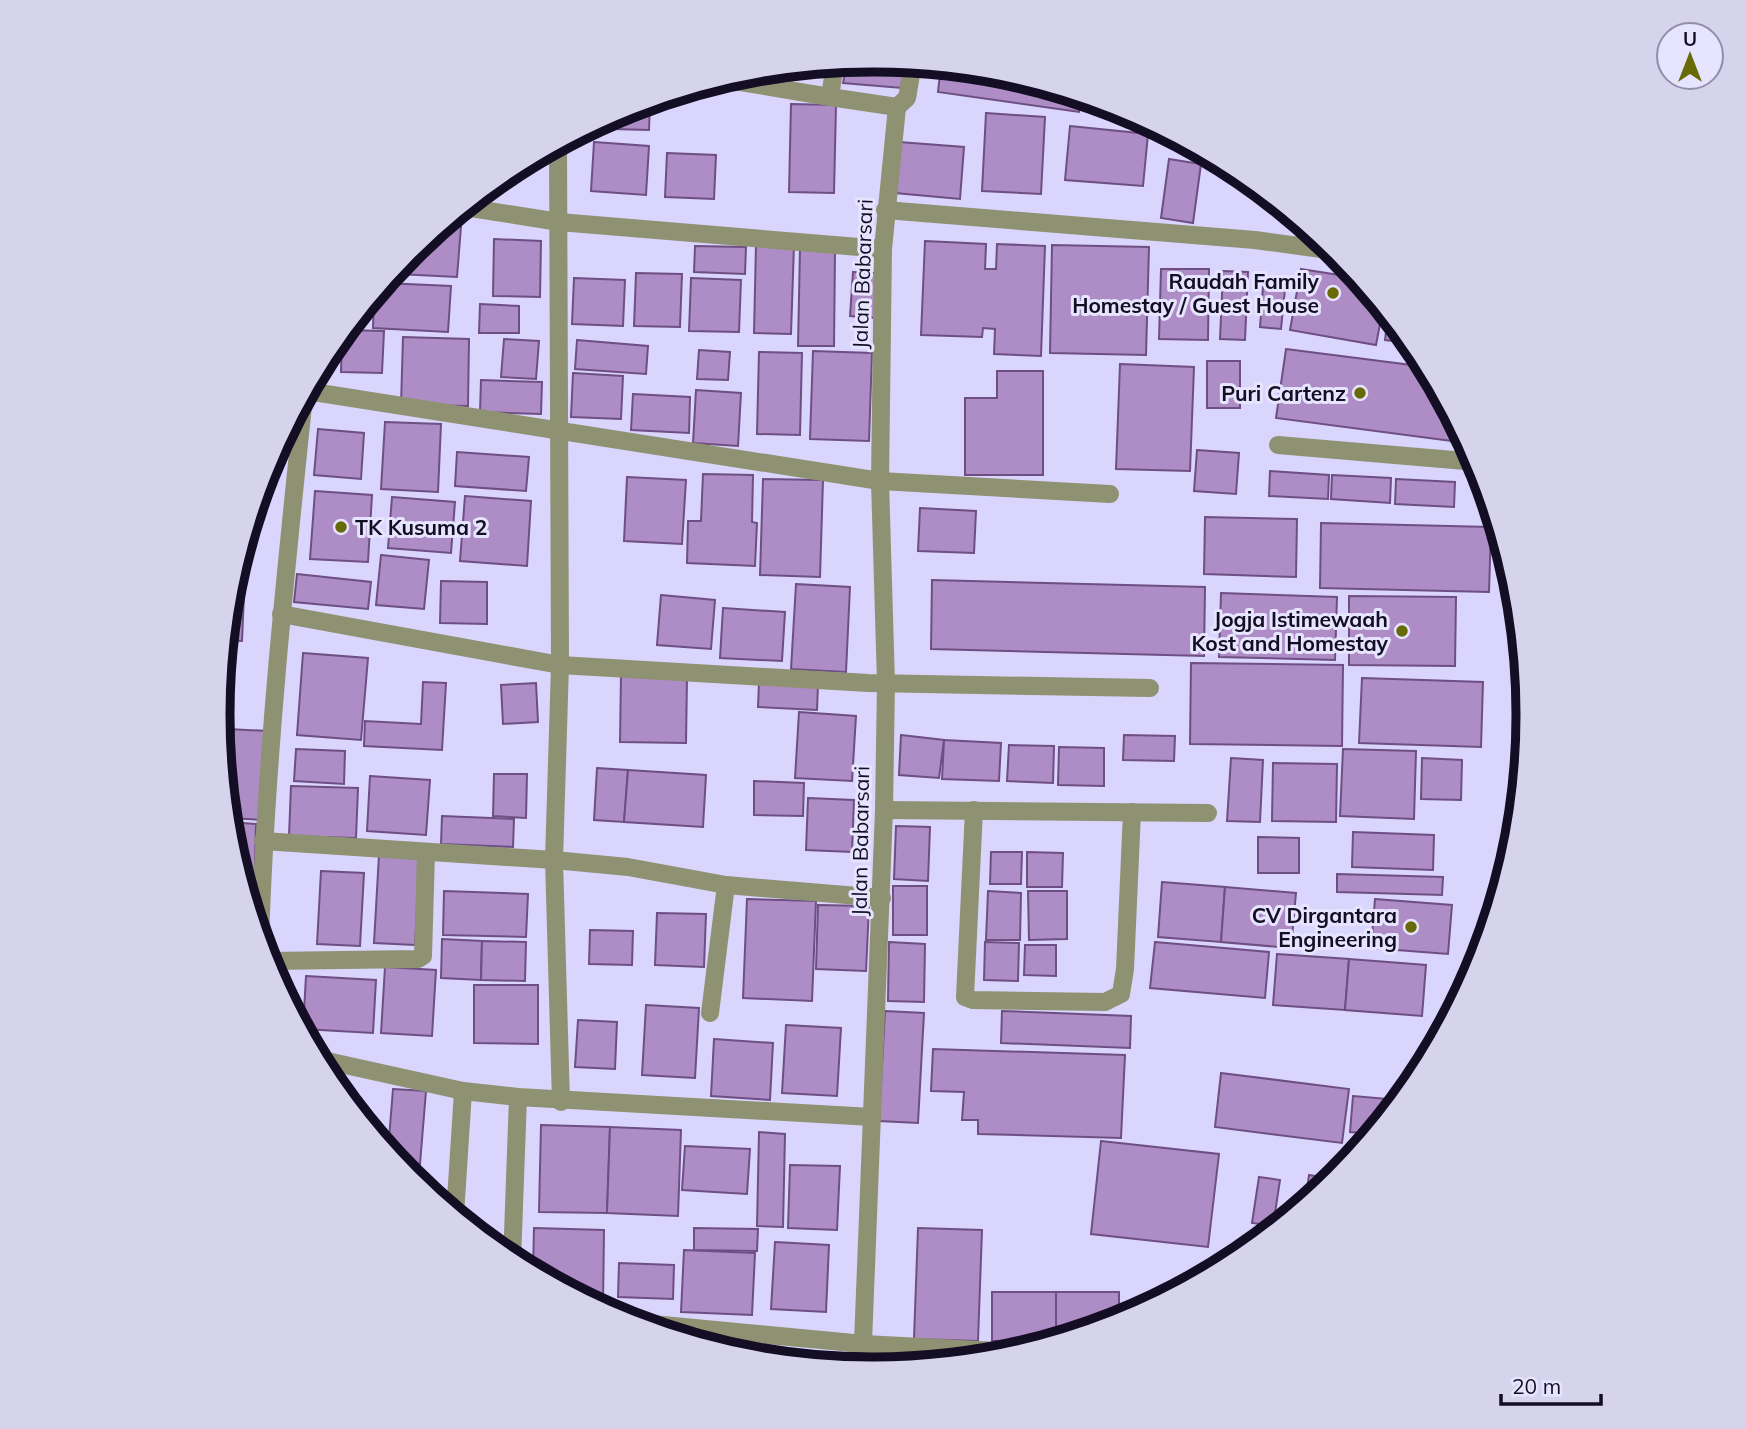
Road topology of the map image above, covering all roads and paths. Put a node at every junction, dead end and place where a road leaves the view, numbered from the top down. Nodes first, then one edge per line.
1 (834, 73) edge
2 (910, 73) edge
3 (750, 84) edge
4 (830, 97) junction
5 (902, 102) junction
6 (558, 155) edge
7 (477, 209) edge
8 (885, 210) junction
9 (559, 222) junction
10 (1315, 248) edge
11 (883, 249) junction
12 (315, 394) edge
13 (302, 420) edge
14 (561, 429) junction
15 (1278, 445) dead end
16 (1463, 461) edge
17 (880, 481) junction
18 (1110, 494) dead end
19 (281, 614) junction
20 (560, 665) junction
21 (886, 683) junction
22 (1150, 688) dead end
23 (884, 810) junction
24 (974, 810) junction
25 (1132, 812) junction
26 (1208, 813) dead end
27 (263, 841) junction
28 (426, 853) junction
29 (554, 860) junction
30 (726, 885) junction
31 (882, 898) junction
32 (261, 911) edge
33 (279, 961) edge
34 (710, 1013) dead end
35 (333, 1062) edge
36 (463, 1091) junction
37 (518, 1097) junction
38 (561, 1102) junction
39 (872, 1116) junction
40 (452, 1200) edge
41 (513, 1246) edge
42 (678, 1326) edge
43 (864, 1344) junction
44 (971, 1350) edge
45 (863, 1357) edge

1 - 4 street
2 - 5 street, Jalan Babarsari
3 - 4 street
4 - 5 street
5 - 8 street, Jalan Babarsari
6 - 9 street
7 - 9 street
8 - 10 street
8 - 11 street, Jalan Babarsari
9 - 11 street
9 - 14 street
11 - 17 street, Jalan Babarsari
12 - 14 street
13 - 19 street
14 - 17 street
14 - 20 street
15 - 16 street
17 - 18 street
17 - 21 street, Jalan Babarsari
19 - 20 street
19 - 27 street
20 - 21 street
20 - 29 street
21 - 22 street
21 - 23 street, Jalan Babarsari
23 - 24 street
23 - 31 street, Jalan Babarsari
24 - 25 street
24 - 25 street
25 - 26 street
27 - 28 street
27 - 32 street
28 - 29 street
28 - 33 street
29 - 30 street
29 - 38 street
30 - 31 street
30 - 34 street
31 - 39 street, Jalan Babarsari
35 - 36 street
36 - 37 street
36 - 40 street
37 - 38 street
37 - 41 street
38 - 39 street
39 - 43 street, Jalan Babarsari
42 - 43 street
43 - 44 street
43 - 45 street, Jalan Babarsari

